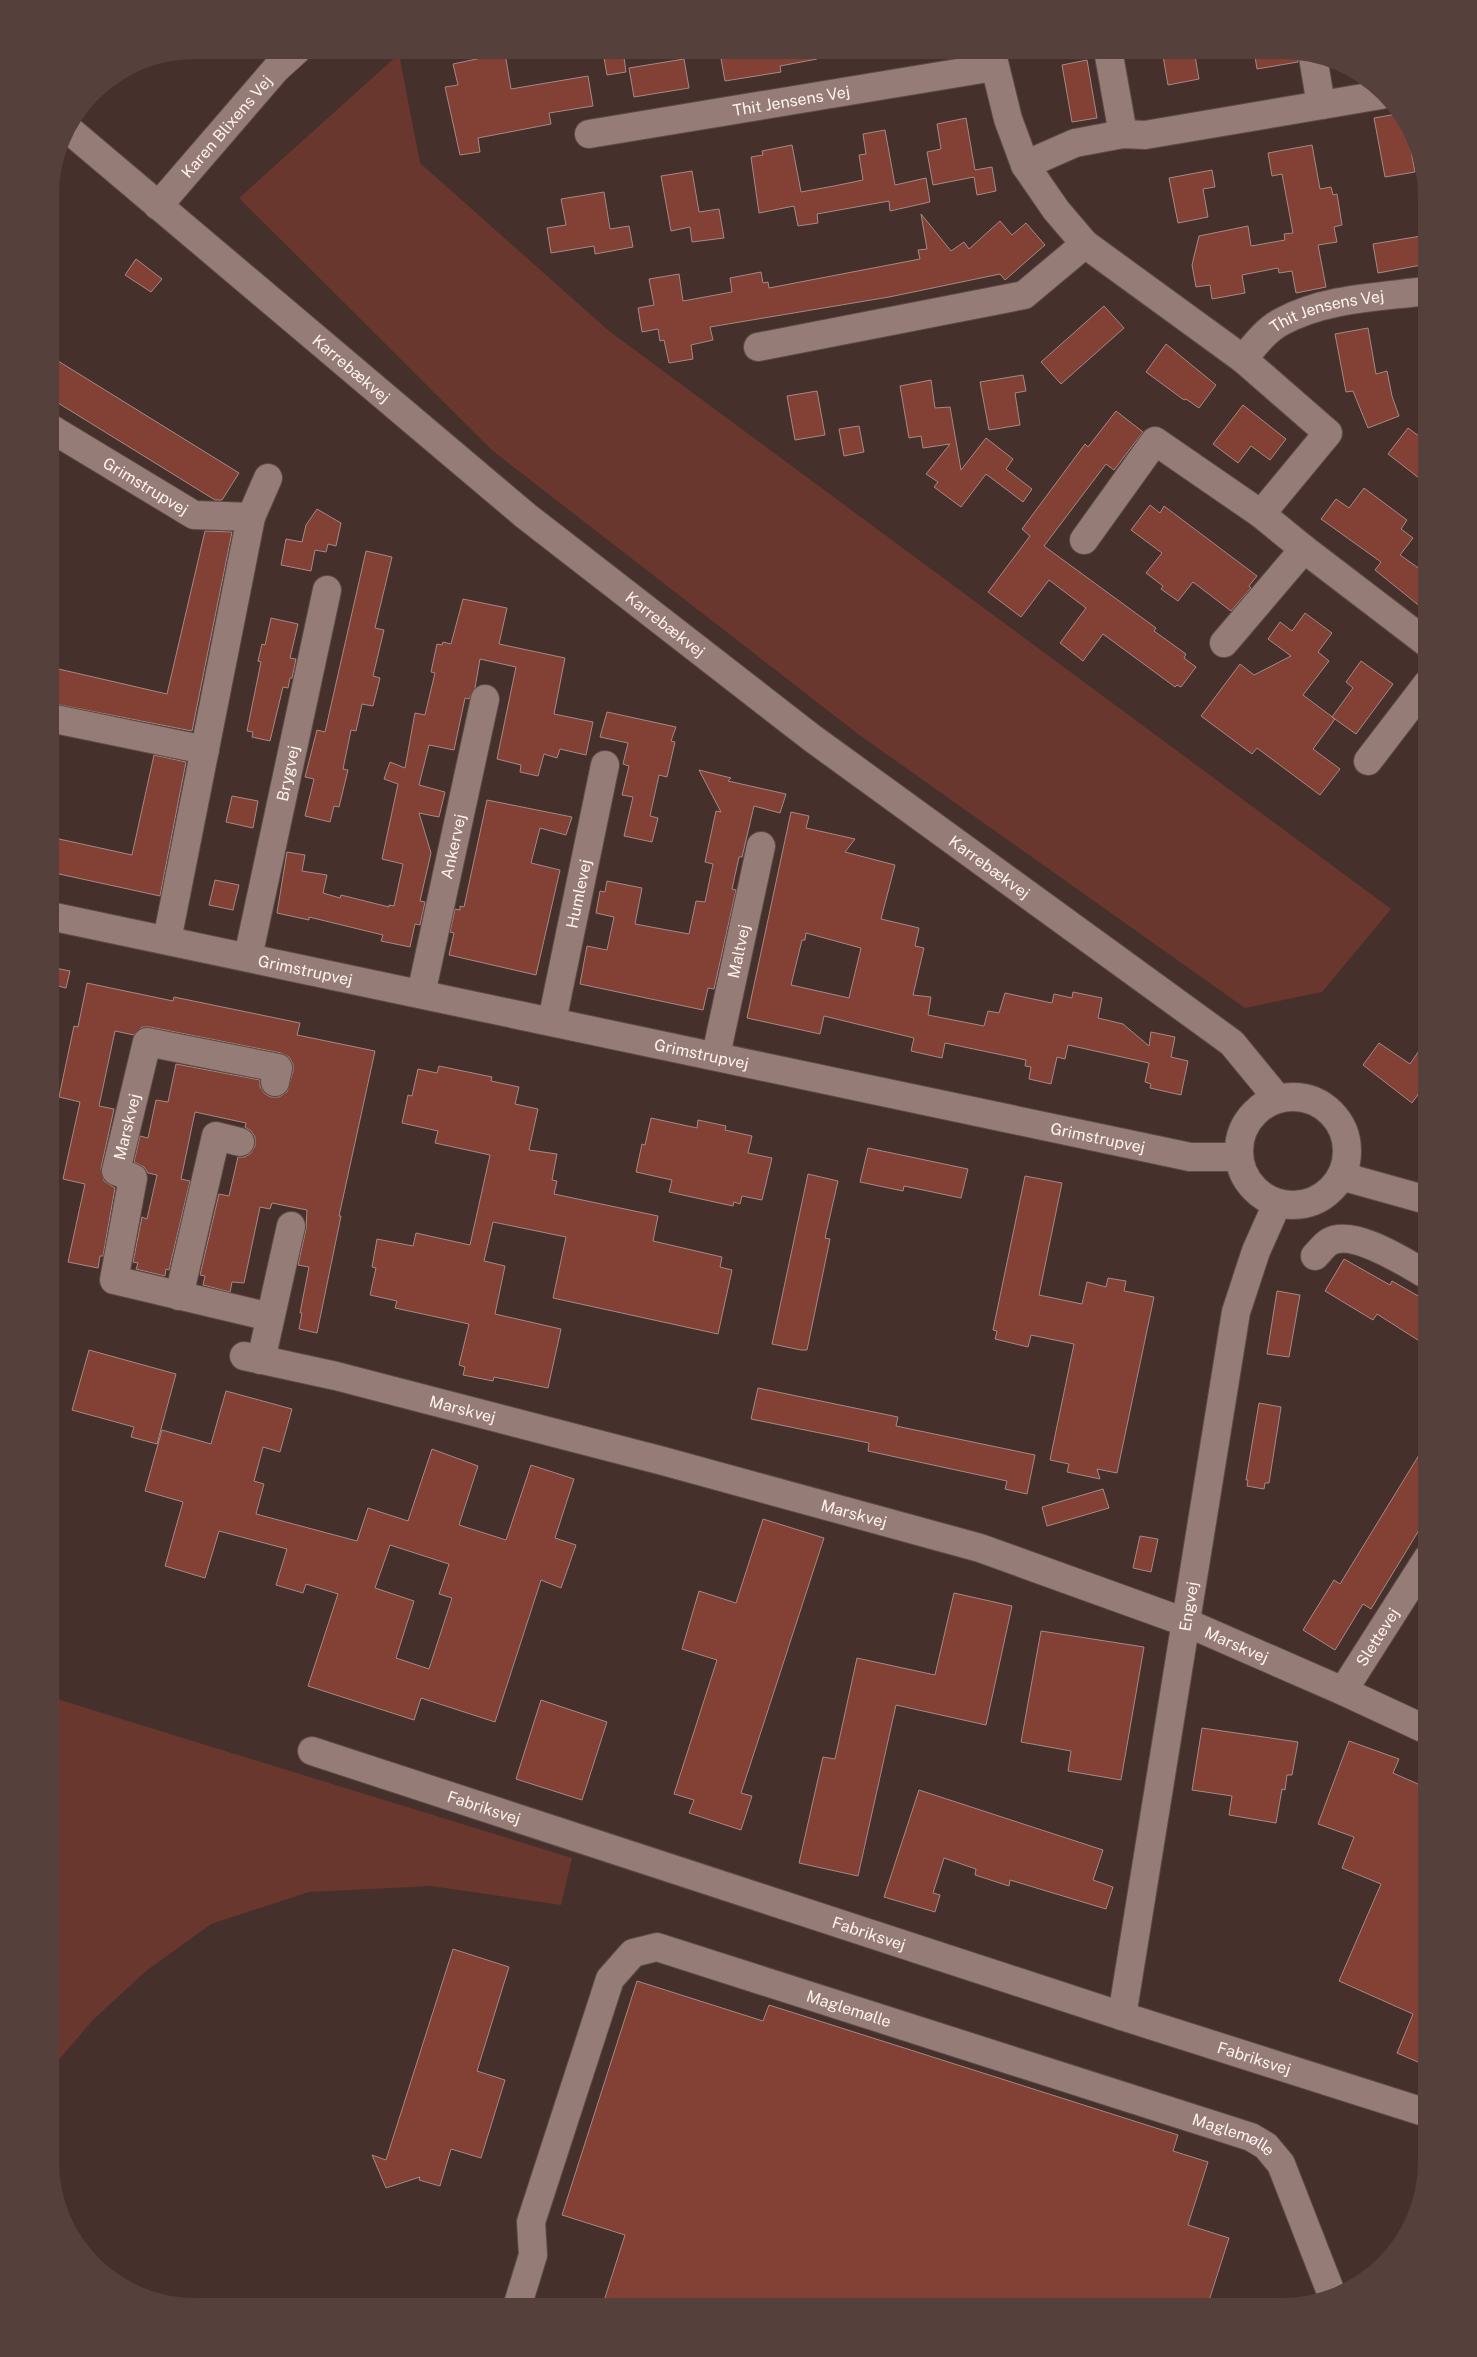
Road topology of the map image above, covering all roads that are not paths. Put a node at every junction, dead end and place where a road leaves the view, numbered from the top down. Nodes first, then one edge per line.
1 (287, 59) edge
2 (988, 59) edge
3 (993, 59) edge
4 (1110, 59) edge
5 (1314, 62) edge
6 (1376, 96) edge
7 (1320, 105) junction
8 (74, 134) edge
9 (589, 134) dead end
10 (1123, 134) junction
11 (1025, 165) junction
12 (158, 206) junction
13 (1085, 244) junction
14 (1418, 292) edge
15 (758, 347) dead end
16 (1243, 359) junction
17 (59, 433) edge
18 (268, 478) dead end
19 (1261, 514) junction
20 (251, 517) junction
21 (1084, 540) dead end
22 (1304, 550) junction
23 (327, 590) dead end
24 (1418, 636) edge
25 (1224, 643) dead end
26 (1418, 696) edge
27 (485, 699) dead end
28 (59, 720) edge
29 (205, 750) junction
30 (1368, 761) dead end
31 (605, 765) dead end
32 (761, 846) dead end
33 (59, 918) edge
34 (167, 940) junction
35 (248, 957) junction
36 (421, 994) junction
37 (552, 1021) junction
38 (716, 1055) junction
39 (275, 1082) dead end
40 (1278, 1099) junction
41 (240, 1142) dead end
42 (1238, 1158) junction
43 (1341, 1176) junction
44 (1418, 1197) edge
45 (1277, 1204) junction
46 (291, 1226) dead end
47 (1315, 1256) dead end
48 (1418, 1270) edge
49 (179, 1296) junction
50 (270, 1317) junction
51 (1418, 1573) edge
52 (1185, 1622) junction
53 (1343, 1691) junction
54 (1418, 1726) edge
55 (312, 1751) dead end
56 (1122, 2016) junction
57 (1418, 2109) edge
58 (1330, 2289) edge
59 (519, 2298) edge

1 - 12 street, Karen Blixens Vej
2 - 9 street, Thit Jensens Vej
3 - 11 street, Thit Jensens Vej
4 - 10 street
5 - 7 street
6 - 7 street
7 - 10 street
8 - 12 street, Karrebækvej
10 - 11 street
11 - 13 street, Thit Jensens Vej
12 - 40 street, Karrebækvej
13 - 15 street
13 - 16 street, Thit Jensens Vej
14 - 16 street, Thit Jensens Vej
16 - 19 street, Thit Jensens Vej
17 - 20 street, Grimstrupvej
18 - 20 street
19 - 21 street
19 - 22 street
20 - 29 street
22 - 24 street
22 - 25 street
23 - 35 street, Brygvej
26 - 30 street
27 - 36 street, Ankervej
28 - 29 street
29 - 34 street
31 - 37 street, Humlevej
32 - 38 street, Maltvej
33 - 34 street, Grimstrupvej
34 - 35 street, Grimstrupvej
35 - 36 street, Grimstrupvej
36 - 37 street, Grimstrupvej
37 - 38 street, Grimstrupvej
38 - 42 street, Grimstrupvej
39 - 49 street, Marskvej
40 - 42 street
40 - 43 street
41 - 49 street
42 - 45 street
43 - 44 street
43 - 45 street
45 - 52 street, Engvej
46 - 50 street, Marskvej
47 - 48 street
49 - 50 street, Marskvej
50 - 52 street, Marskvej
51 - 53 street, Slettevej
52 - 53 street, Marskvej
52 - 56 street, Engvej
53 - 54 street, Marskvej
55 - 56 street, Fabriksvej
56 - 57 street, Fabriksvej
58 - 59 street, Maglemølle

